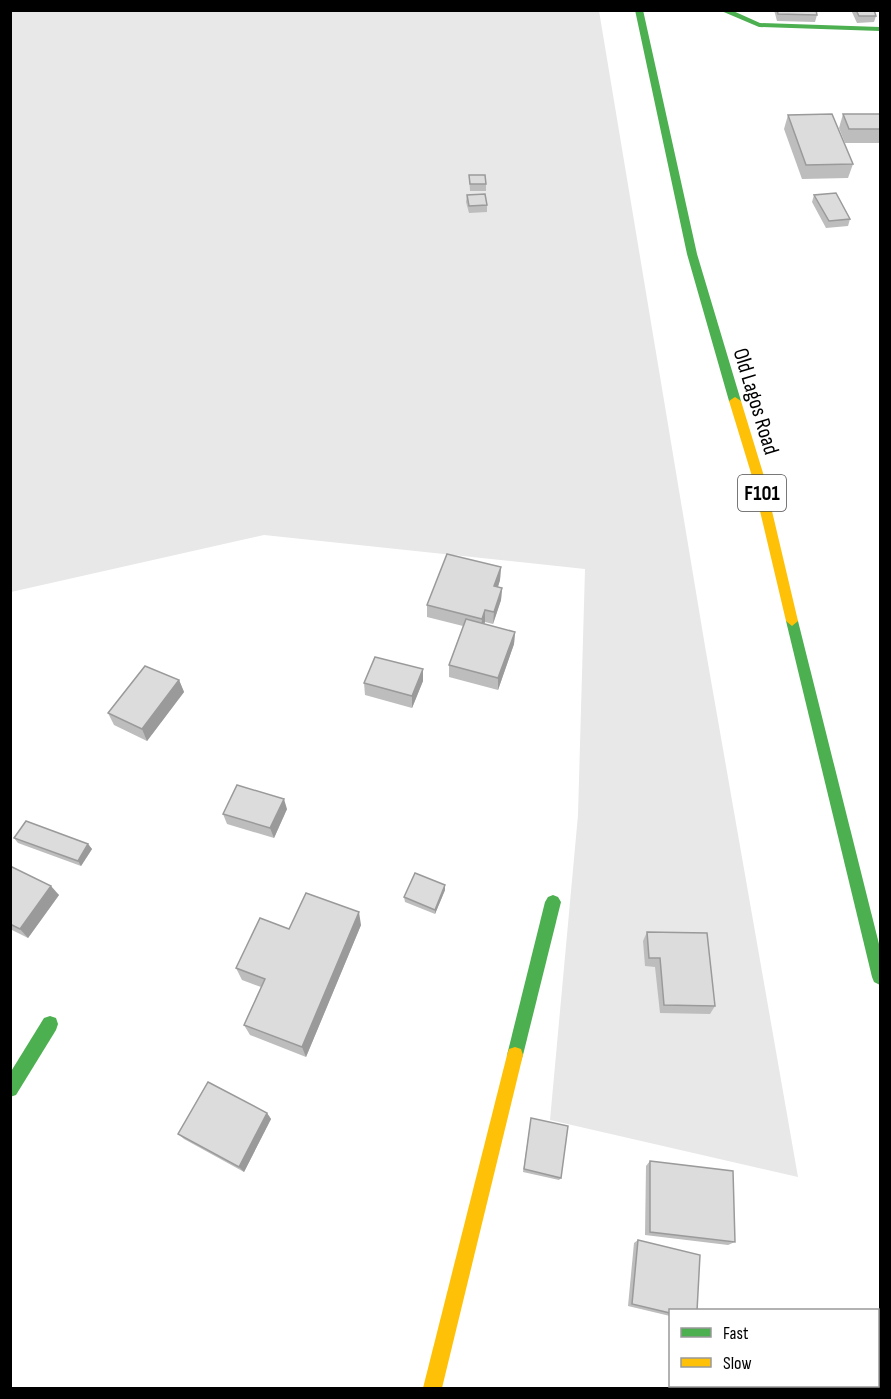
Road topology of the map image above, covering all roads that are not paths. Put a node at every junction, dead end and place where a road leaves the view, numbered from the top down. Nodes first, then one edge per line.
1 (639, 10) edge
2 (723, 10) edge
3 (880, 29) edge
4 (554, 902) dead end
5 (880, 977) edge
6 (50, 1024) dead end
7 (10, 1089) edge
8 (432, 1389) edge

1 - 5 main road, Old Lagos Road / F101
2 - 3 main road
4 - 8 main road
6 - 7 main road

